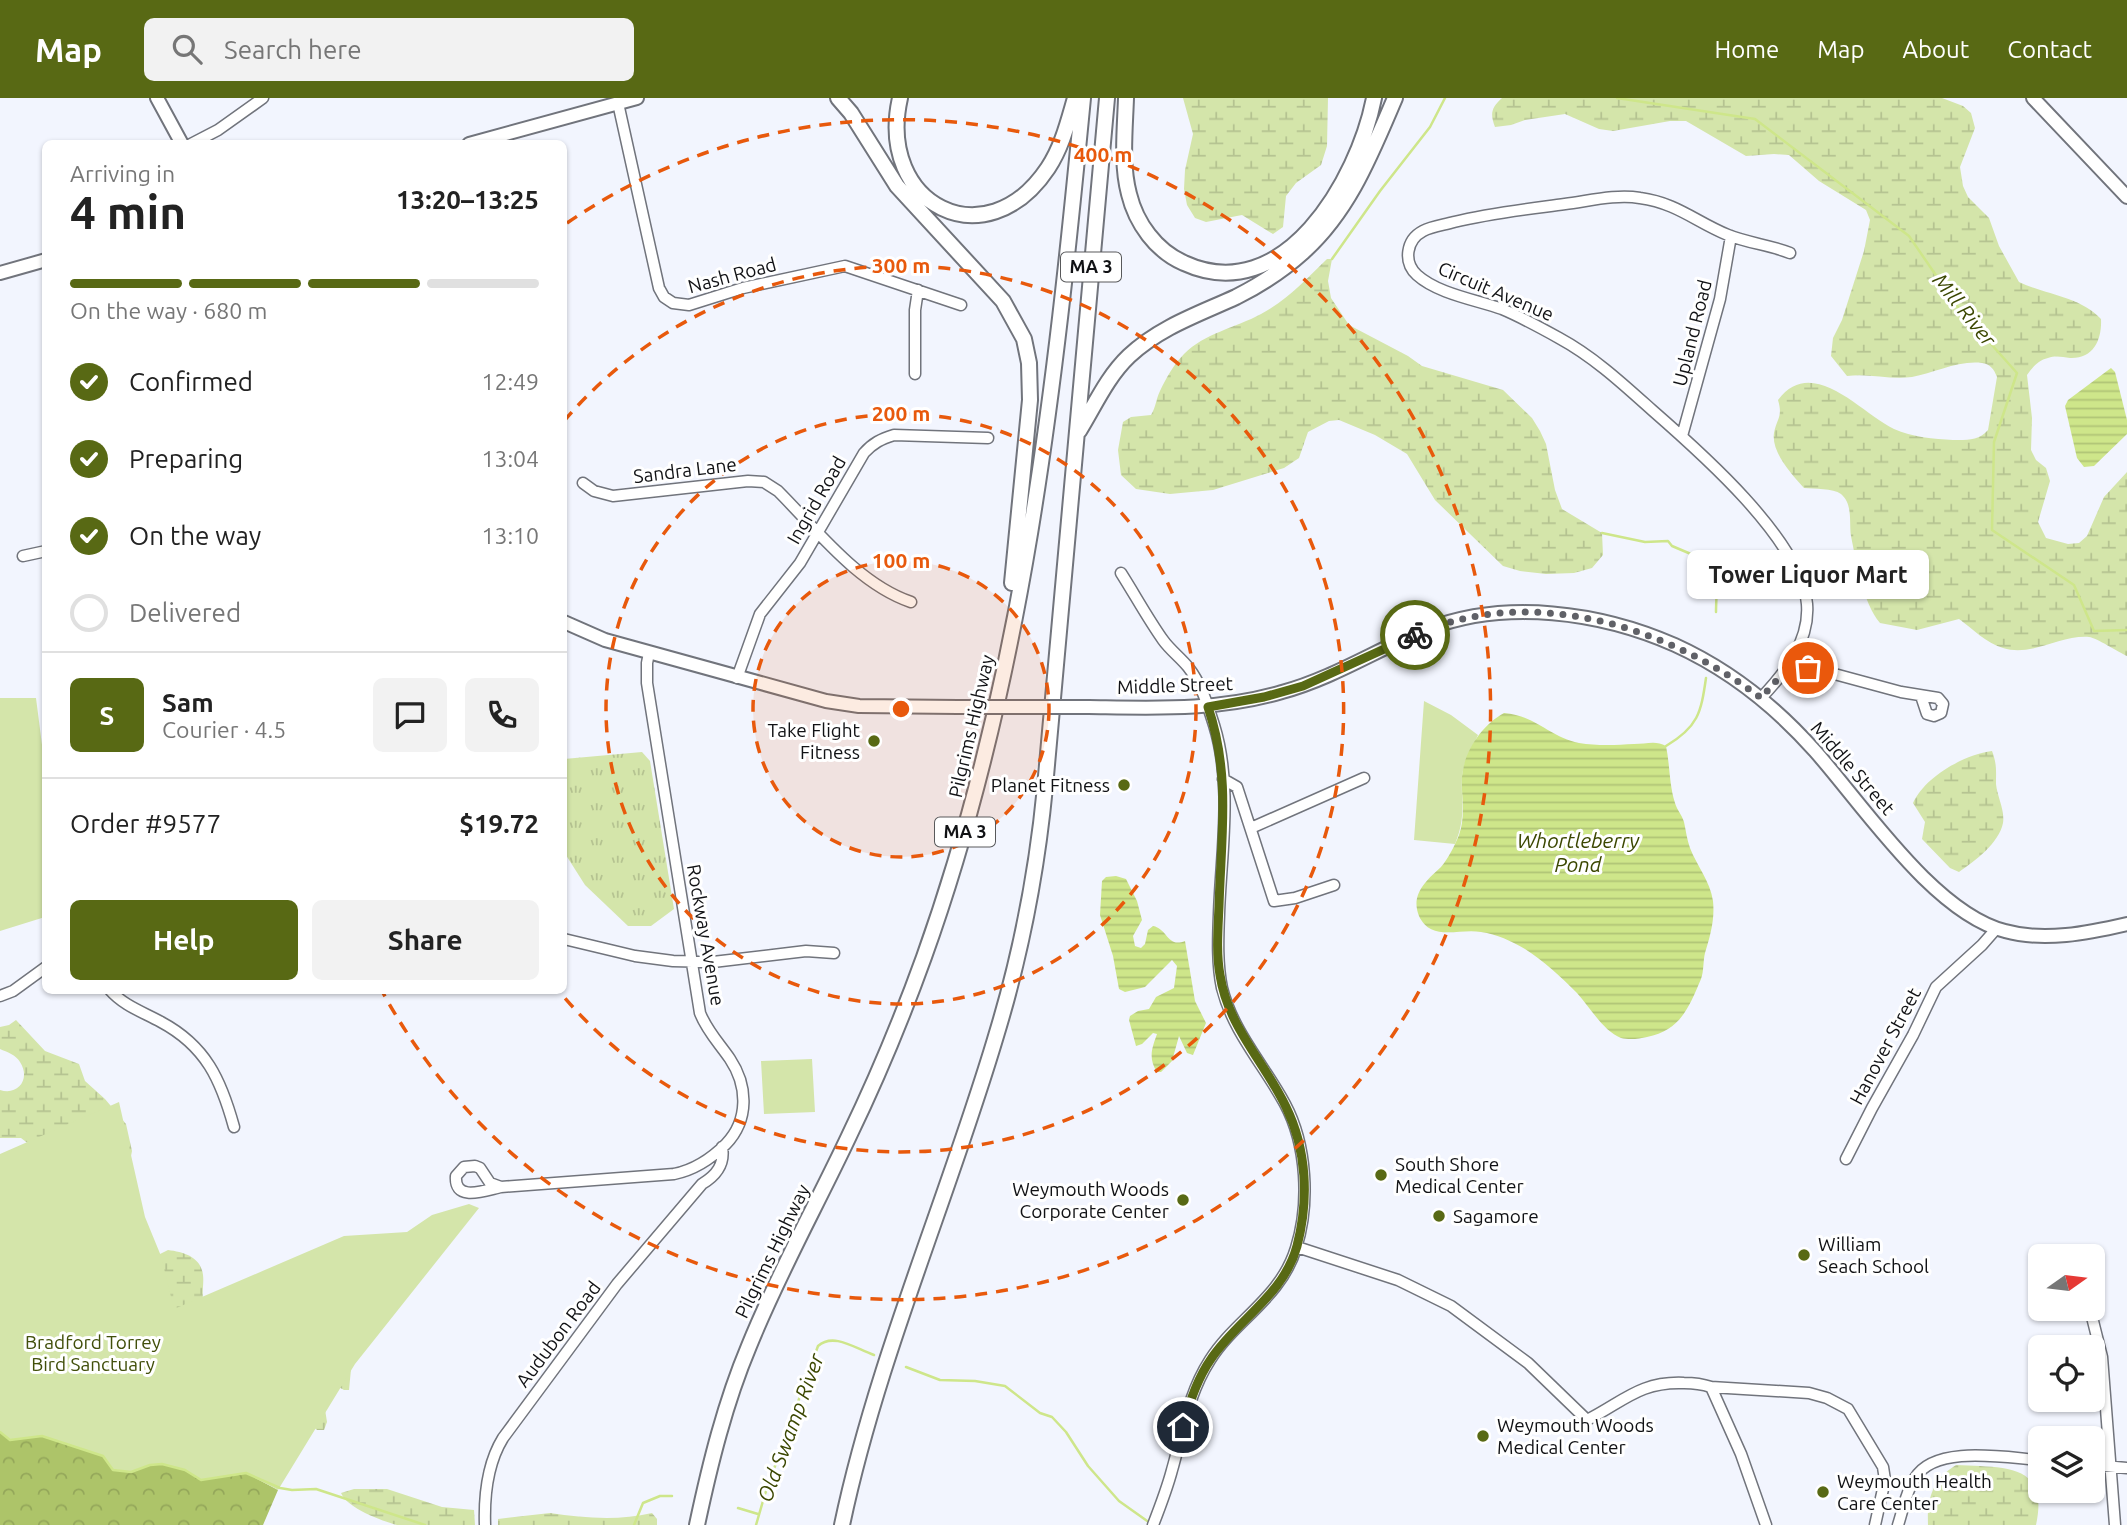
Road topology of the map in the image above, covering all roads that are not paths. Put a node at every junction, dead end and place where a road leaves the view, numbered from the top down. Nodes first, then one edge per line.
1 (157, 98) edge
2 (263, 98) edge
3 (637, 98) edge
4 (838, 98) edge
5 (900, 98) edge
6 (1075, 98) edge
7 (1083, 98) edge
8 (1107, 98) edge
9 (1126, 98) edge
10 (1374, 98) edge
11 (1395, 98) edge
12 (2033, 98) edge
13 (618, 103) junction
14 (180, 140) edge
15 (199, 140) edge
16 (484, 140) edge
17 (2127, 197) edge
18 (1731, 236) junction
19 (1790, 253) dead end
20 (42, 261) edge
21 (0, 272) edge
22 (918, 290) junction
23 (961, 305) dead end
24 (915, 374) dead end
25 (1077, 436) junction
26 (1682, 436) junction
27 (988, 439) dead end
28 (583, 483) dead end
29 (818, 531) junction
30 (42, 552) edge
31 (23, 556) dead end
32 (1121, 573) dead end
33 (911, 602) dead end
34 (567, 623) edge
35 (649, 653) junction
36 (1790, 665) junction
37 (737, 678) junction
38 (1001, 684) junction
39 (1921, 696) dead end
40 (1761, 698) junction
41 (1208, 707) junction
42 (1364, 778) dead end
43 (1223, 779) junction
44 (1251, 828) junction
45 (1334, 885) dead end
46 (2127, 924) edge
47 (1996, 929) junction
48 (567, 940) edge
49 (834, 953) dead end
50 (691, 961) junction
51 (42, 970) edge
52 (114, 994) edge
53 (0, 996) edge
54 (234, 1127) dead end
55 (722, 1147) junction
56 (1846, 1159) dead end
57 (695, 1167) junction
58 (702, 1184) junction
59 (501, 1187) dead end
60 (1297, 1247) junction
61 (2093, 1321) edge
62 (1711, 1387) junction
63 (2028, 1460) edge
64 (2105, 1466) edge
65 (2110, 1467) junction
66 (2127, 1468) edge
67 (485, 1525) edge
68 (697, 1525) edge
69 (842, 1525) edge
70 (1153, 1525) edge
71 (1766, 1525) edge
72 (1875, 1525) edge
73 (1898, 1525) edge
74 (2115, 1525) edge

1 - 14 main road
2 - 15 street
3 - 13 main road
4 - 38 highway
5 - 6 highway
7 - 38 highway, Pilgrims Highway / MA 3
8 - 25 highway, MA 3
9 - 10 highway
11 - 25 highway
12 - 17 main road
13 - 16 main road
13 - 22 street, Nash Road
18 - 19 street, Circuit Avenue
18 - 26 street, Upland Road
18 - 26 street, Circuit Avenue
20 - 21 main road
22 - 23 street, Nash Road
22 - 24 street
25 - 69 highway, MA 3
26 - 36 street, Circuit Avenue
27 - 29 street, Ingrid Road
28 - 29 street, Sandra Lane
29 - 33 street, Sandra Lane
29 - 37 street, Ingrid Road
30 - 31 street
32 - 41 street
34 - 35 main road, Middle Street
35 - 37 main road, Middle Street
35 - 50 street, Rockway Avenue
36 - 39 street
36 - 40 street, Circuit Avenue
37 - 41 main road, Middle Street, bridge
38 - 68 highway, Pilgrims Highway / MA 3
40 - 41 main road, Middle Street
40 - 47 main road, Middle Street
41 - 43 street
42 - 44 street
43 - 44 street
43 - 60 street
44 - 45 street
46 - 47 main road, Middle Street
47 - 56 street, Hanover Street
48 - 50 street
49 - 50 street
50 - 55 street, Rockway Avenue
51 - 53 street
52 - 54 street
55 - 57 street, Rockway Avenue
55 - 58 street, Audubon Road
57 - 58 street
57 - 59 street, Rockway Avenue
58 - 67 street, Audubon Road
60 - 62 street
60 - 70 street
61 - 65 street
62 - 71 street
62 - 72 street
63 - 73 street
64 - 65 street
65 - 66 street
65 - 74 street

